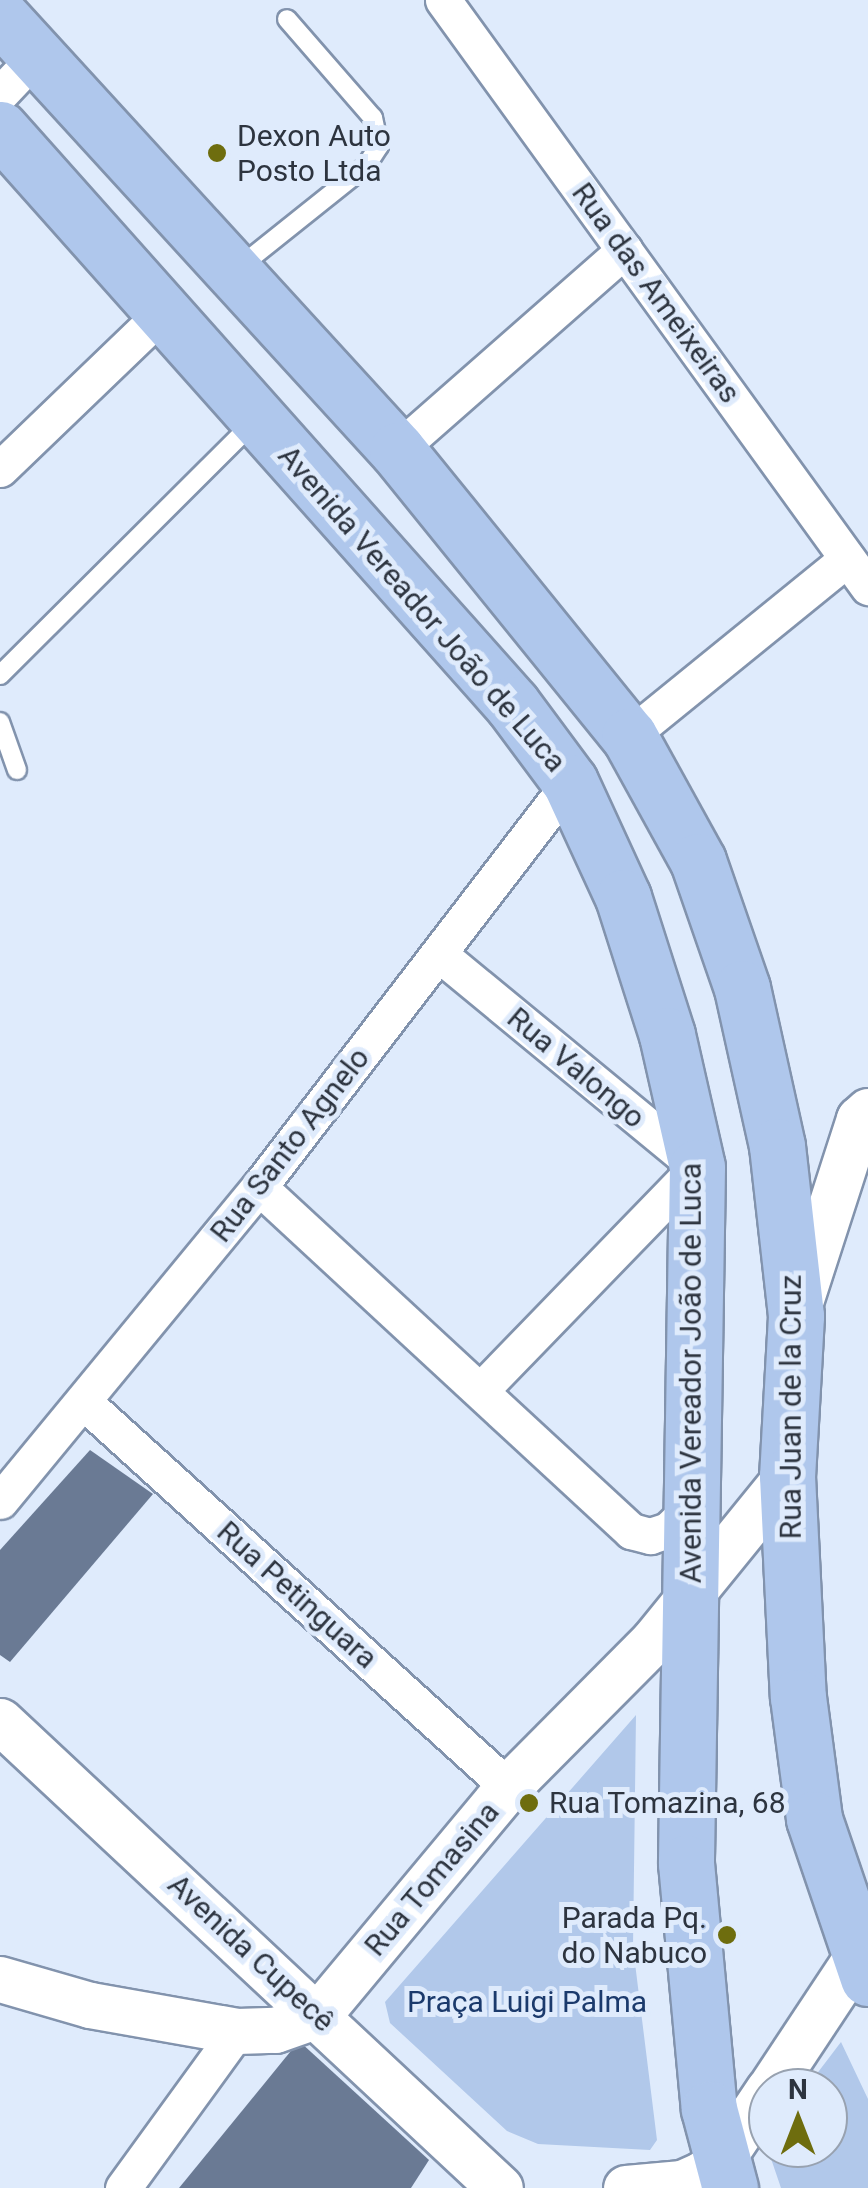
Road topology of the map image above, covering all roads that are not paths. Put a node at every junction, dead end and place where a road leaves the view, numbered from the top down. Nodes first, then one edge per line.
1 (443, 0) edge
2 (0, 16) edge
3 (286, 19) dead end
4 (18, 75) edge
5 (0, 129) edge
6 (626, 250) junction
7 (233, 272) junction
8 (163, 312) junction
9 (258, 418) junction
10 (397, 450) junction
11 (0, 469) edge
12 (847, 558) junction
13 (868, 587) edge
14 (0, 676) edge
15 (0, 722) edge
16 (629, 736) junction
17 (16, 770) dead end
18 (570, 782) junction
19 (439, 954) junction
20 (865, 1108) edge
21 (840, 1180) junction
22 (697, 1185) junction
23 (259, 1186) junction
24 (784, 1192) junction
25 (796, 1316) junction
26 (481, 1390) junction
27 (85, 1403) junction
28 (787, 1476) junction
29 (0, 1501) edge
30 (691, 1508) junction
31 (689, 1591) junction
32 (0, 1720) edge
33 (508, 1786) junction
34 (864, 1958) edge
35 (0, 1978) edge
36 (318, 2015) junction
37 (237, 2032) junction
38 (784, 2068) edge
39 (748, 2130) edge
40 (725, 2174) edge
41 (123, 2188) edge
42 (500, 2188) edge
43 (626, 2188) edge

1 - 6 street, Rua das Ameixeiras
2 - 4 main road
3 - 7 lane
4 - 7 main road
5 - 8 main road, Avenida Vereador João de Luca
6 - 10 street
6 - 12 street, Rua das Ameixeiras
7 - 10 main road
8 - 9 main road, Avenida Vereador João de Luca
8 - 11 street
9 - 14 lane
9 - 18 main road, Avenida Vereador João de Luca
10 - 16 main road
12 - 13 street, Rua das Ameixeiras
12 - 16 street
15 - 17 lane
16 - 24 main road, Rua Juan de la Cruz
18 - 19 street, Rua Santo Agnelo
18 - 22 main road, Avenida Vereador João de Luca
19 - 22 street, Rua Valongo
19 - 23 street, Rua Santo Agnelo
20 - 21 street
21 - 24 street
21 - 25 street
22 - 26 street
22 - 30 main road, Avenida Vereador João de Luca
23 - 26 street
23 - 27 street, Rua Santo Agnelo
24 - 25 main road, Rua Juan de la Cruz
25 - 28 main road, Rua Juan de la Cruz
26 - 30 street
27 - 29 street, Rua Santo Agnelo
27 - 33 street, Rua Petinguara
28 - 31 street, Rua Tomasina
28 - 34 main road, Rua Juan de la Cruz
30 - 31 main road, Avenida Vereador João de Luca
31 - 33 street, Rua Tomasina
31 - 40 main road, Avenida Vereador João de Luca
32 - 36 street, Avenida Cupecê
33 - 36 street, Rua Tomasina
34 - 38 street
35 - 37 street
36 - 37 street
36 - 42 street, Avenida Cupecê
37 - 41 street
39 - 40 street
40 - 43 street

